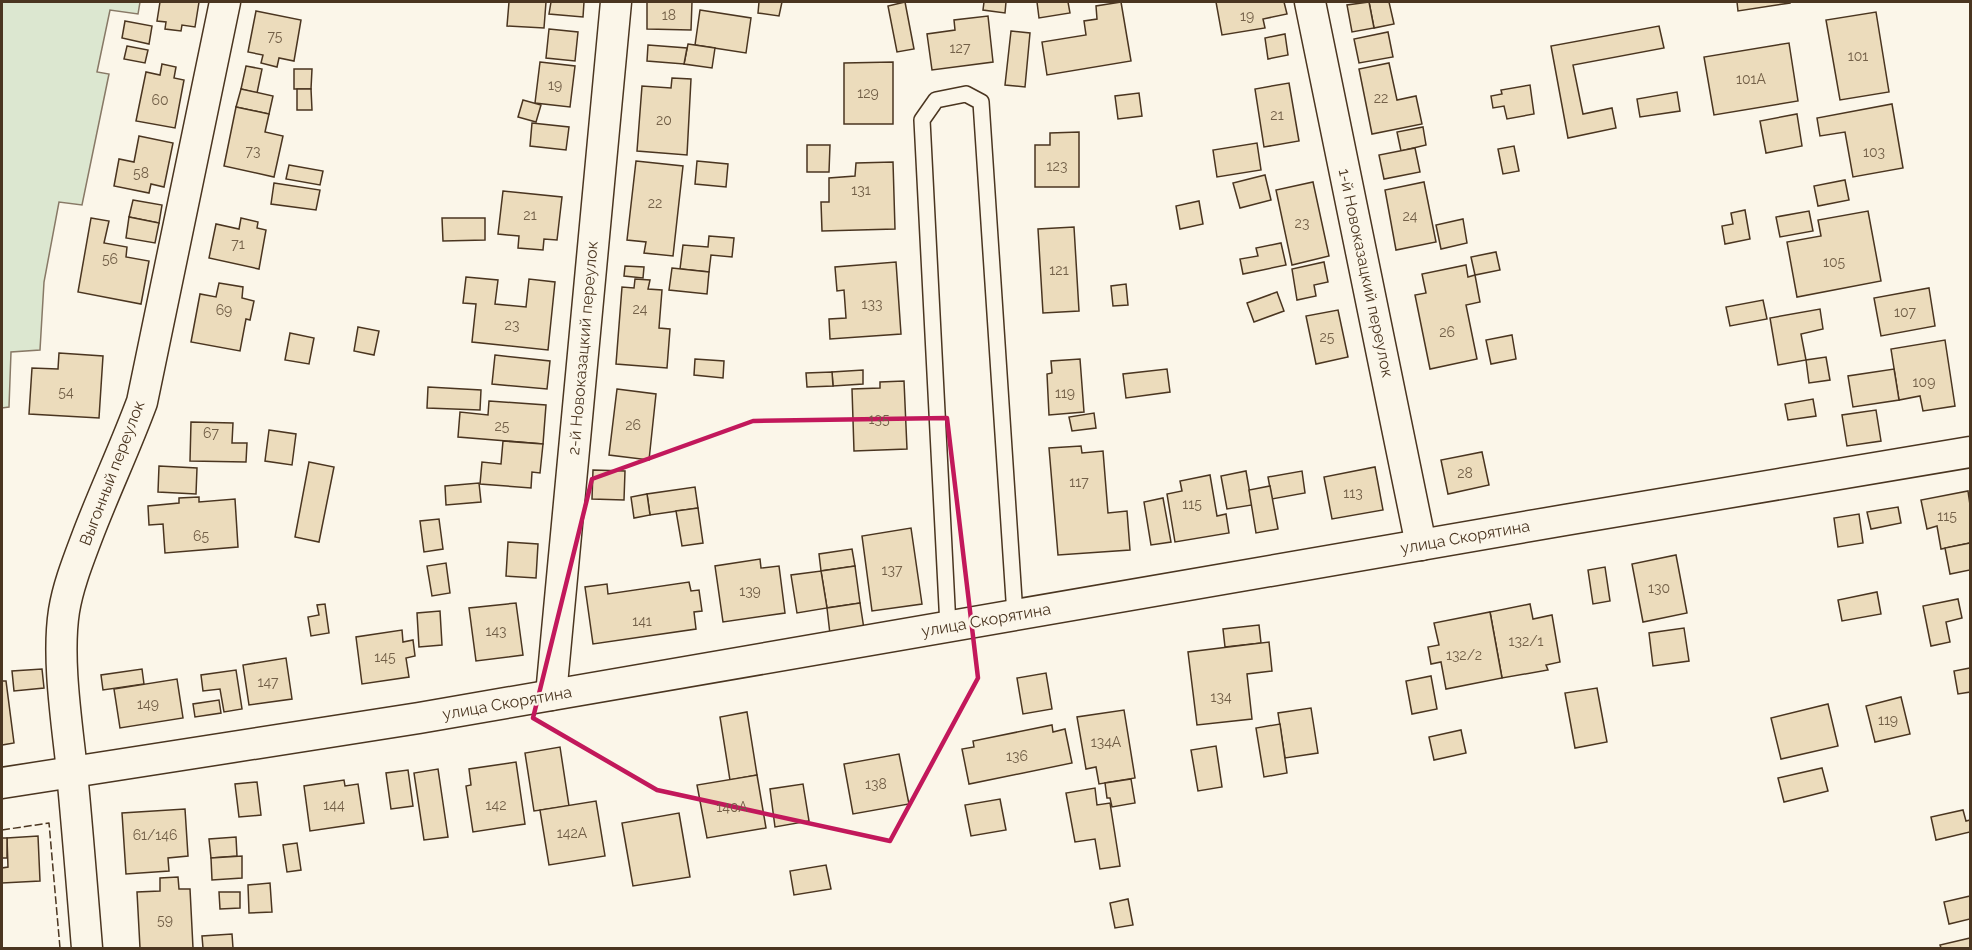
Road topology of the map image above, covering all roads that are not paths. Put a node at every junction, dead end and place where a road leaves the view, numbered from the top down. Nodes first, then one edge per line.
1 (225, 2) edge
2 (616, 2) edge
3 (1310, 2) edge
4 (1971, 452) edge
5 (1421, 545) junction
6 (1015, 615) junction
7 (948, 626) junction
8 (551, 695) junction
9 (72, 771) junction
10 (2, 783) edge
11 (87, 948) edge

1 - 9 street, Выгонный переулок
2 - 8 street, 2-й Новоказацкий переулок
3 - 5 street, 1-й Новоказацкий переулок
4 - 5 street, улица Скорятина
5 - 6 street, улица Скорятина
6 - 7 street, улица Скорятина
6 - 7 lane
7 - 8 street, улица Скорятина
8 - 9 street, улица Скорятина
9 - 10 street, улица Скорятина
9 - 11 street, Выгонный переулок

